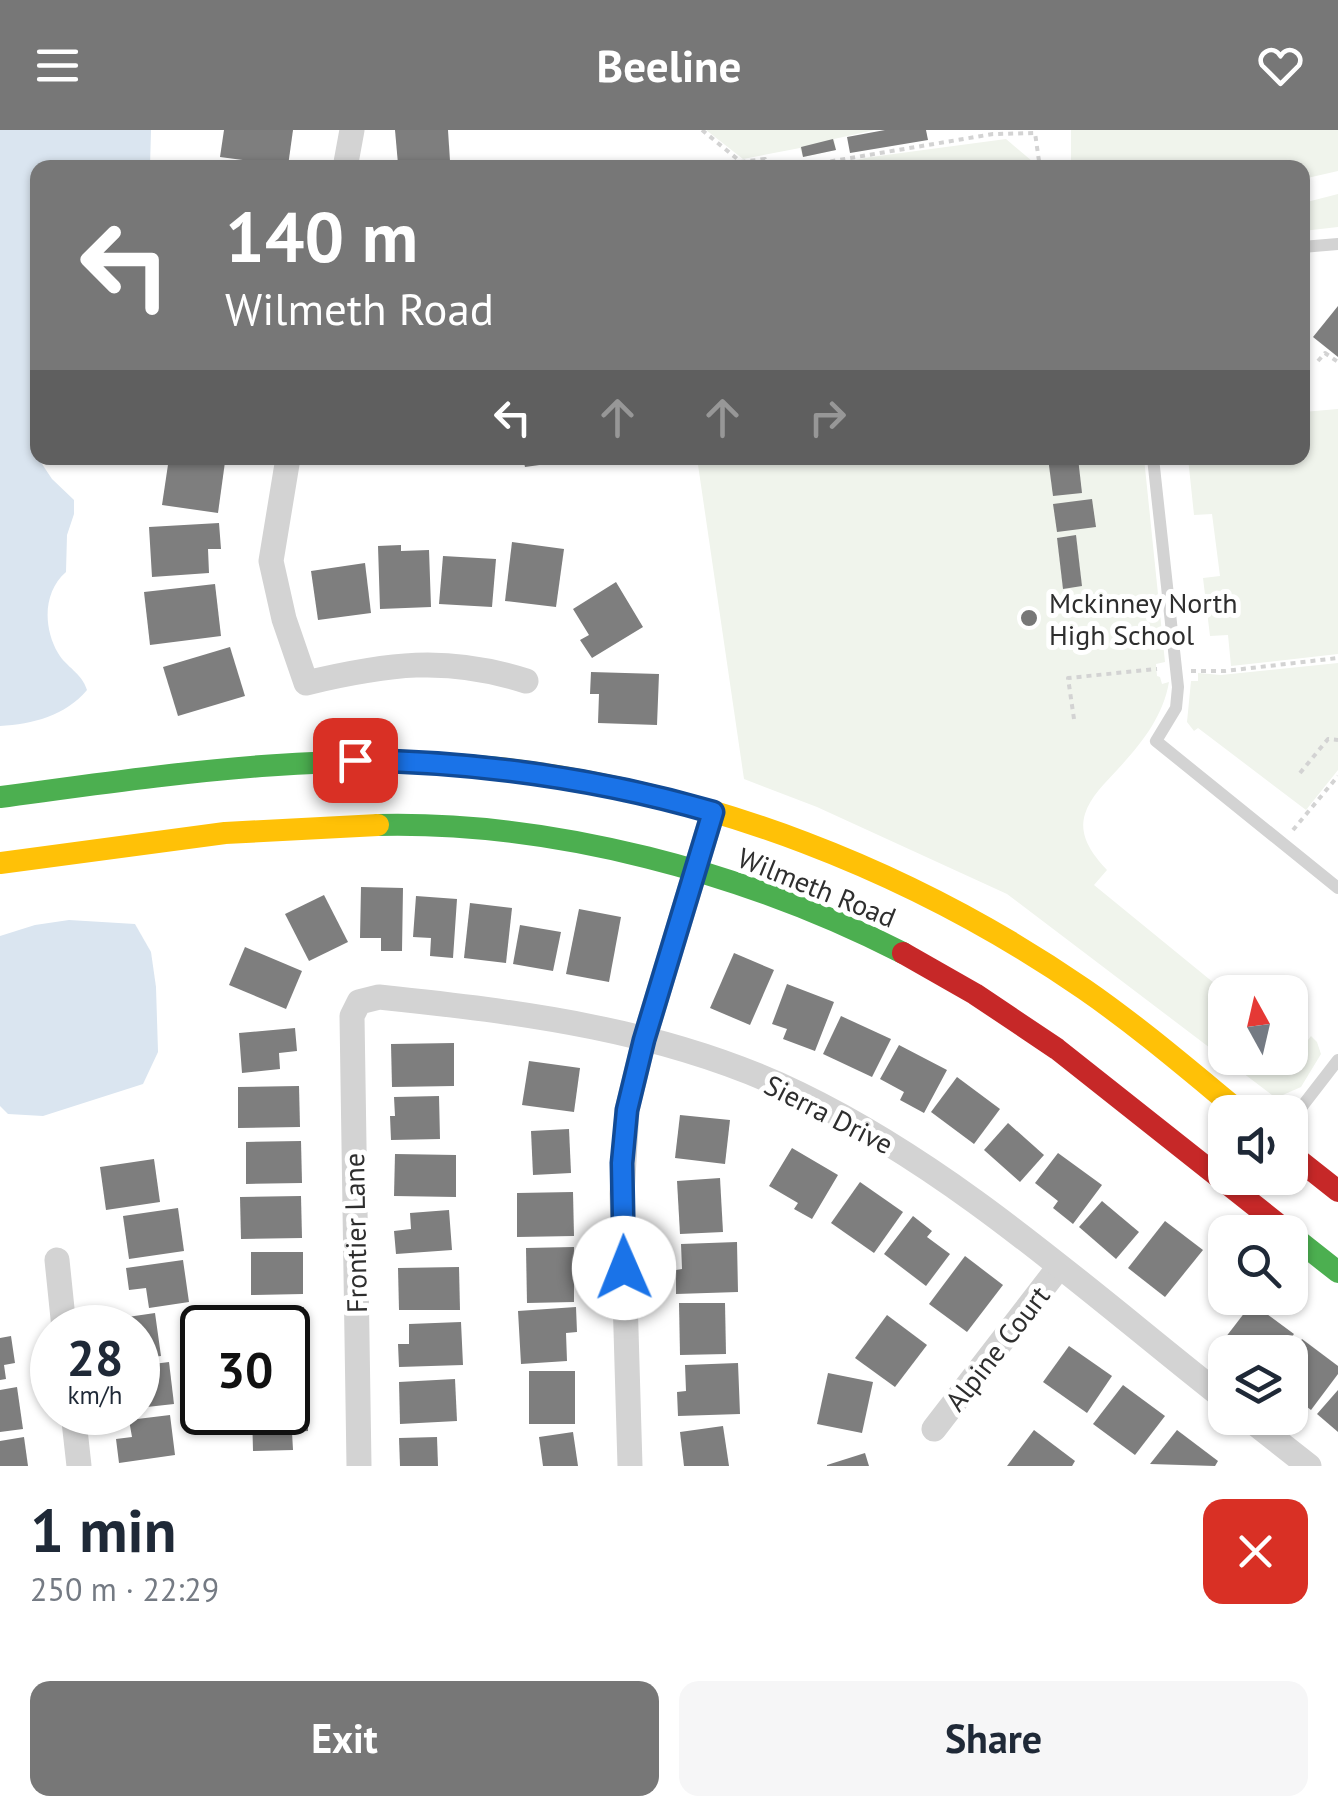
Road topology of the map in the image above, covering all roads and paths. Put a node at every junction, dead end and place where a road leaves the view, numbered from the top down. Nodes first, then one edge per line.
1 (352, 130) edge
2 (702, 130) edge
3 (346, 160) edge
4 (739, 160) edge
5 (839, 160) edge
6 (1039, 160) edge
7 (1338, 244) edge
8 (1310, 246) edge
9 (1318, 360) dead end
10 (1338, 362) edge
11 (287, 465) edge
12 (1154, 465) edge
13 (1338, 658) edge
14 (1176, 668) junction
15 (526, 681) dead end
16 (1074, 719) dead end
17 (1338, 740) edge
18 (1300, 773) dead end
19 (1338, 776) edge
20 (0, 797) edge
21 (713, 812) junction
22 (1282, 843) junction
23 (0, 863) edge
24 (695, 872) junction
25 (1338, 888) edge
26 (359, 1002) joint
27 (644, 1040) junction
28 (1337, 1062) edge
29 (1219, 1095) edge
30 (1308, 1099) edge
31 (1208, 1160) edge
32 (1308, 1167) edge
33 (1338, 1190) edge
34 (1251, 1195) edge
35 (1271, 1215) edge
36 (1308, 1248) edge
37 (56, 1260) dead end
38 (1059, 1268) junction
39 (1338, 1272) edge
40 (61, 1305) edge
41 (1208, 1386) edge
42 (934, 1430) dead end
43 (75, 1435) edge
44 (1270, 1435) edge
45 (78, 1466) edge
46 (359, 1466) edge
47 (630, 1466) edge
48 (1309, 1466) edge

1 - 3 street
2 - 4 path
5 - 6 path
7 - 8 lane
9 - 10 path
11 - 15 street
12 - 14 lane
13 - 14 path
14 - 16 path
14 - 22 lane
17 - 18 path
19 - 22 path
20 - 21 main road, Wilmeth Road
21 - 24 street
21 - 29 main road, Wilmeth Road
22 - 25 lane
23 - 24 main road, Wilmeth Road
24 - 27 street
24 - 31 main road, Wilmeth Road
26 - 27 street, Sierra Drive
26 - 46 street, Frontier Lane
27 - 38 street, Sierra Drive
27 - 47 street
28 - 30 lane
32 - 33 main road
34 - 35 main road, Wilmeth Road
36 - 39 main road, Wilmeth Road
37 - 40 street
38 - 41 street, Sierra Drive
38 - 42 street, Alpine Court
43 - 45 street
44 - 48 street

